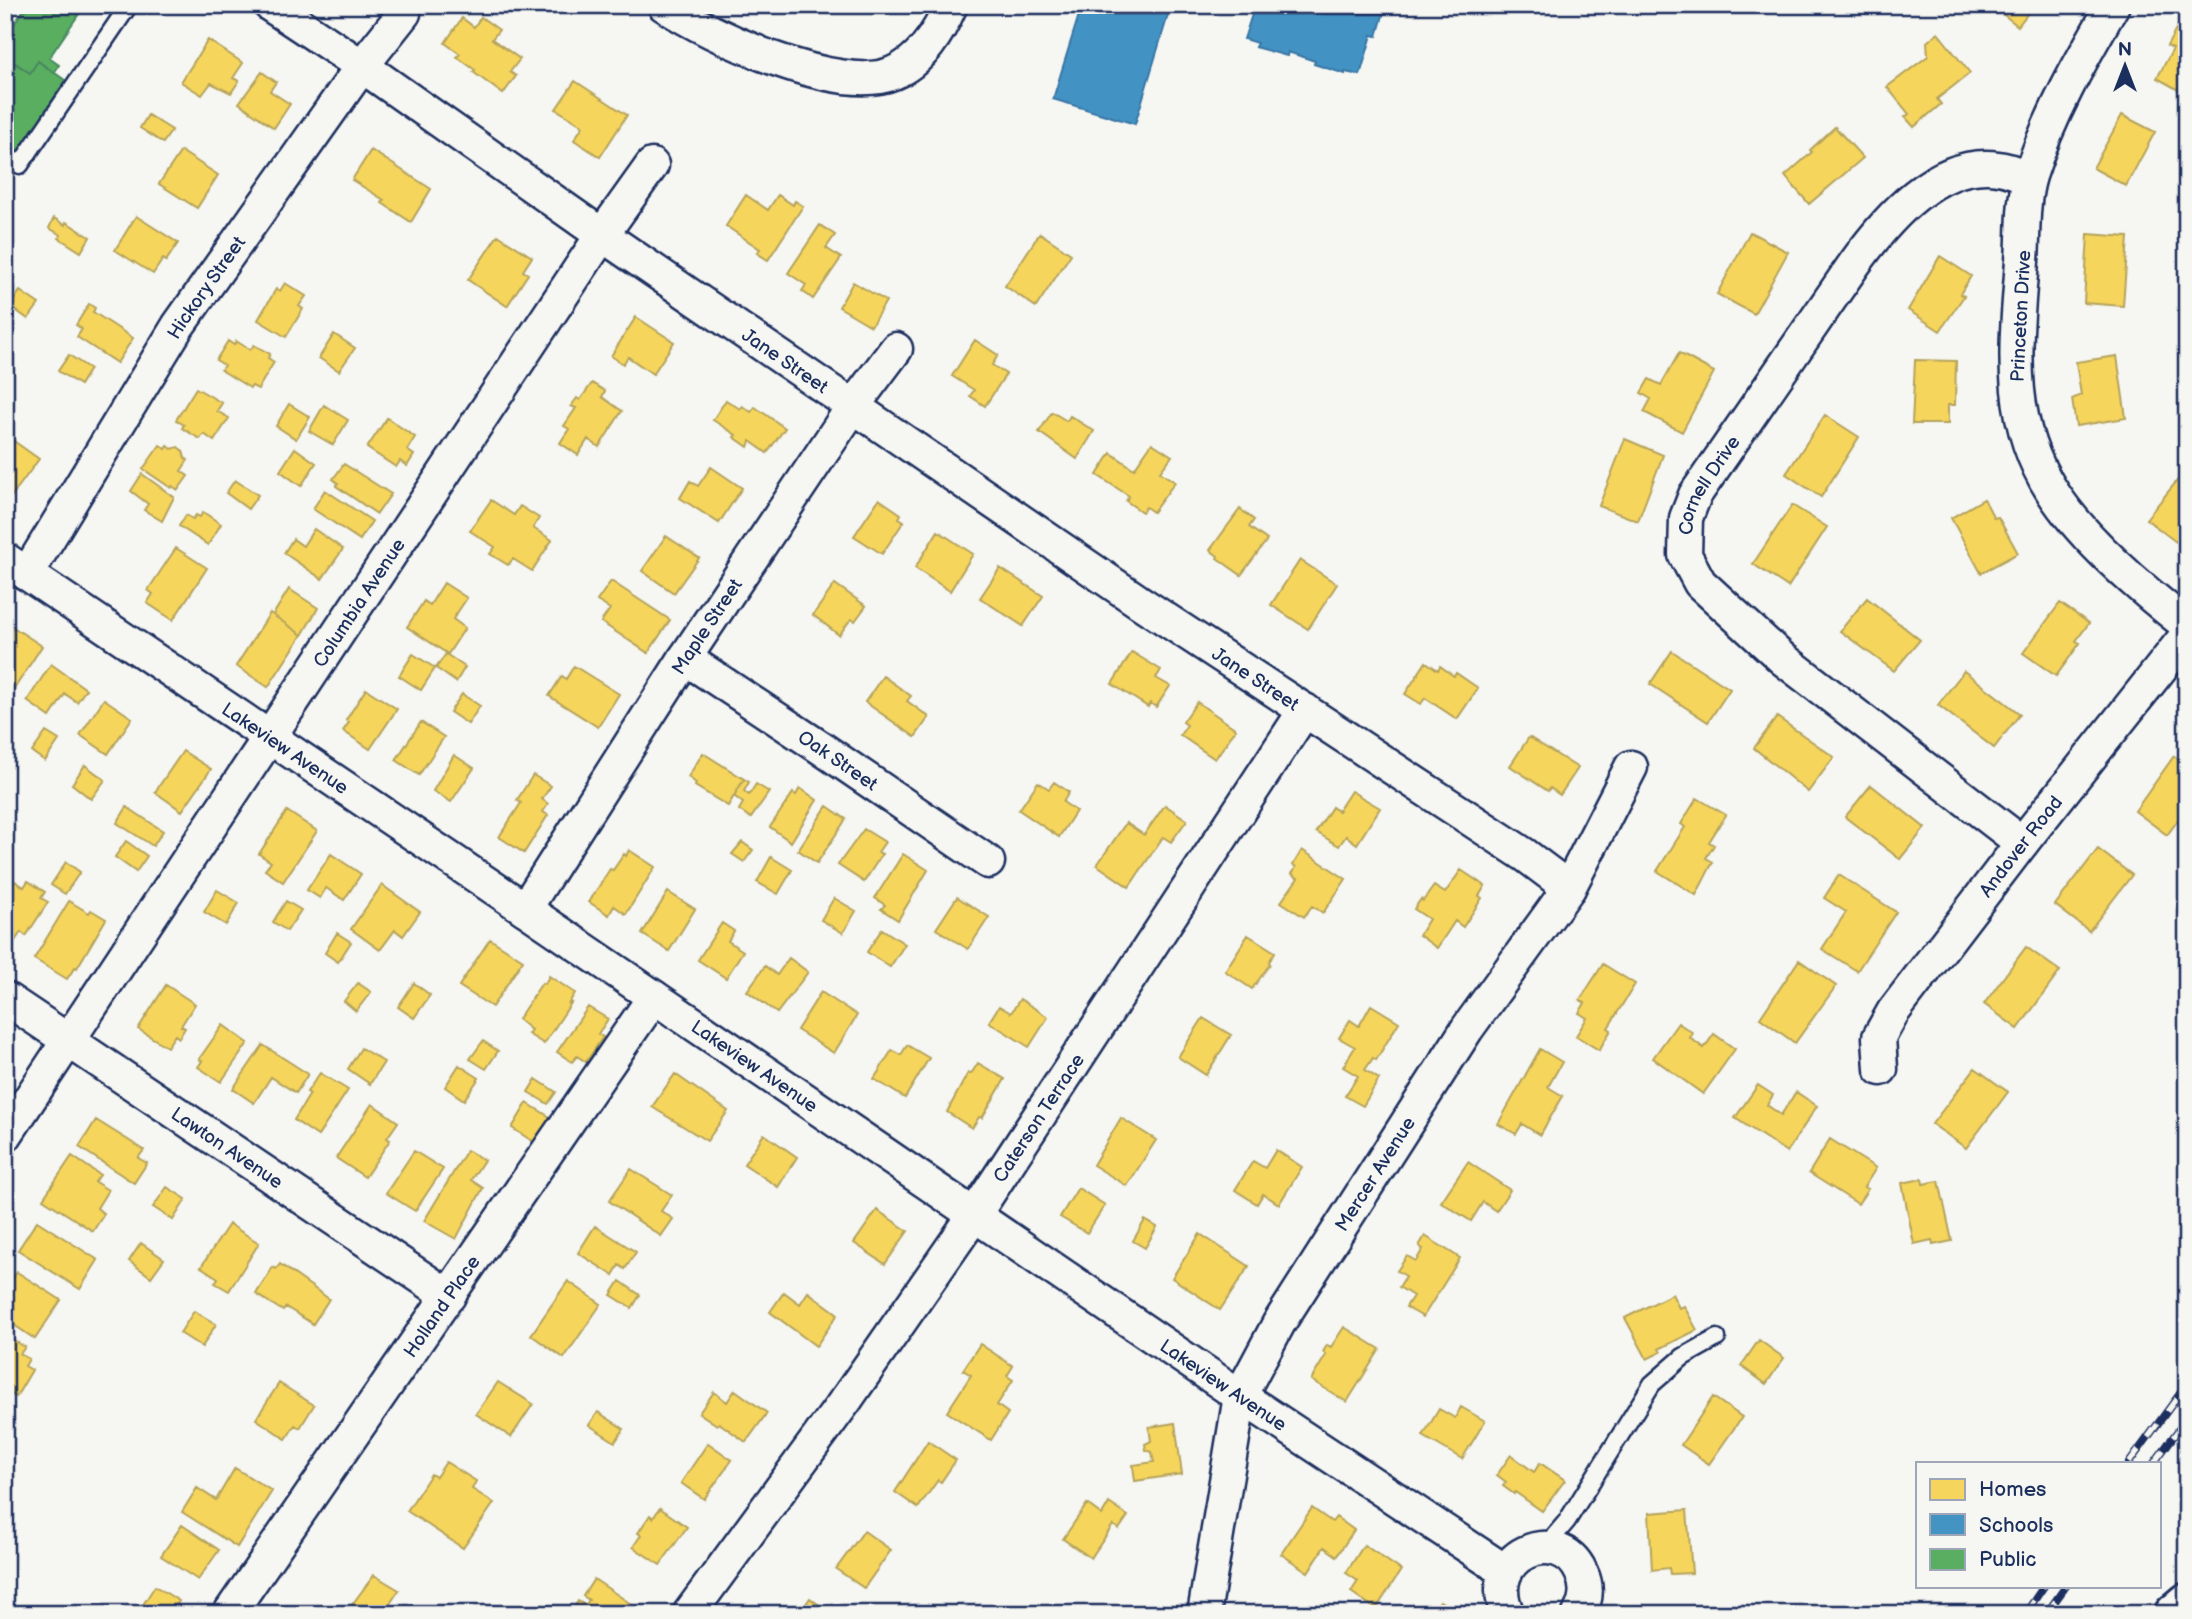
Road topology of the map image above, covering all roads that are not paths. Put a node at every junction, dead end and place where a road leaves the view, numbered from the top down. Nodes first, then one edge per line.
1 (129, 5) edge
2 (270, 5) edge
3 (664, 5) edge
4 (950, 5) edge
5 (2113, 5) edge
6 (404, 13) dead end
7 (362, 66) junction
8 (5, 155) edge
9 (652, 166) dead end
10 (2029, 178) junction
11 (602, 235) junction
12 (896, 349) dead end
13 (853, 405) junction
14 (16, 567) edge
15 (2187, 625) edge
16 (2187, 635) edge
17 (685, 659) junction
18 (1306, 710) junction
19 (270, 738) junction
20 (1631, 767) dead end
21 (2022, 843) junction
22 (988, 862) dead end
23 (1569, 888) junction
24 (525, 909) junction
25 (654, 997) junction
26 (5, 998) edge
27 (69, 1039) junction
28 (1881, 1069) dead end
29 (5, 1136) edge
30 (975, 1214) junction
31 (449, 1296) junction
32 (1717, 1338) dead end
33 (1240, 1396) junction
34 (1544, 1548) junction
35 (1505, 1571) junction
36 (2187, 1603) edge
37 (229, 1614) edge
38 (690, 1614) edge
39 (1204, 1614) edge
40 (1508, 1614) edge
41 (1578, 1614) edge
42 (2174, 1614) edge

1 - 8 lane
2 - 7 street, Jane Street
3 - 4 street
5 - 10 street, Princeton Drive
6 - 7 street, Hickory Street
7 - 11 street, Jane Street
7 - 14 street, Hickory Street
9 - 11 street, Columbia Avenue
10 - 15 street, Princeton Drive
10 - 21 street, Cornell Drive
11 - 13 street, Jane Street
11 - 19 street, Columbia Avenue
12 - 13 street, Maple Street
13 - 17 street, Maple Street
13 - 18 street, Jane Street
14 - 19 street, Lakeview Avenue
16 - 21 street, Andover Road
17 - 22 street, Oak Street
17 - 24 street, Maple Street
18 - 23 street
18 - 30 street, Caterson Terrace
19 - 24 street, Lakeview Avenue
19 - 27 street, Columbia Avenue
20 - 23 street, Mercer Avenue
21 - 28 street, Andover Road
23 - 33 street, Mercer Avenue
24 - 25 street, Lakeview Avenue
25 - 30 street, Lakeview Avenue
25 - 31 street, Holland Place
26 - 27 street, Lawton Avenue
27 - 29 street, Columbia Avenue
27 - 31 street, Lawton Avenue
30 - 33 street, Lakeview Avenue
30 - 38 street, Caterson Terrace
31 - 37 street, Holland Place
32 - 34 lane
33 - 35 street, Lakeview Avenue
33 - 39 street, Mercer Avenue
34 - 35 street
34 - 41 street
35 - 40 street
36 - 42 highway

